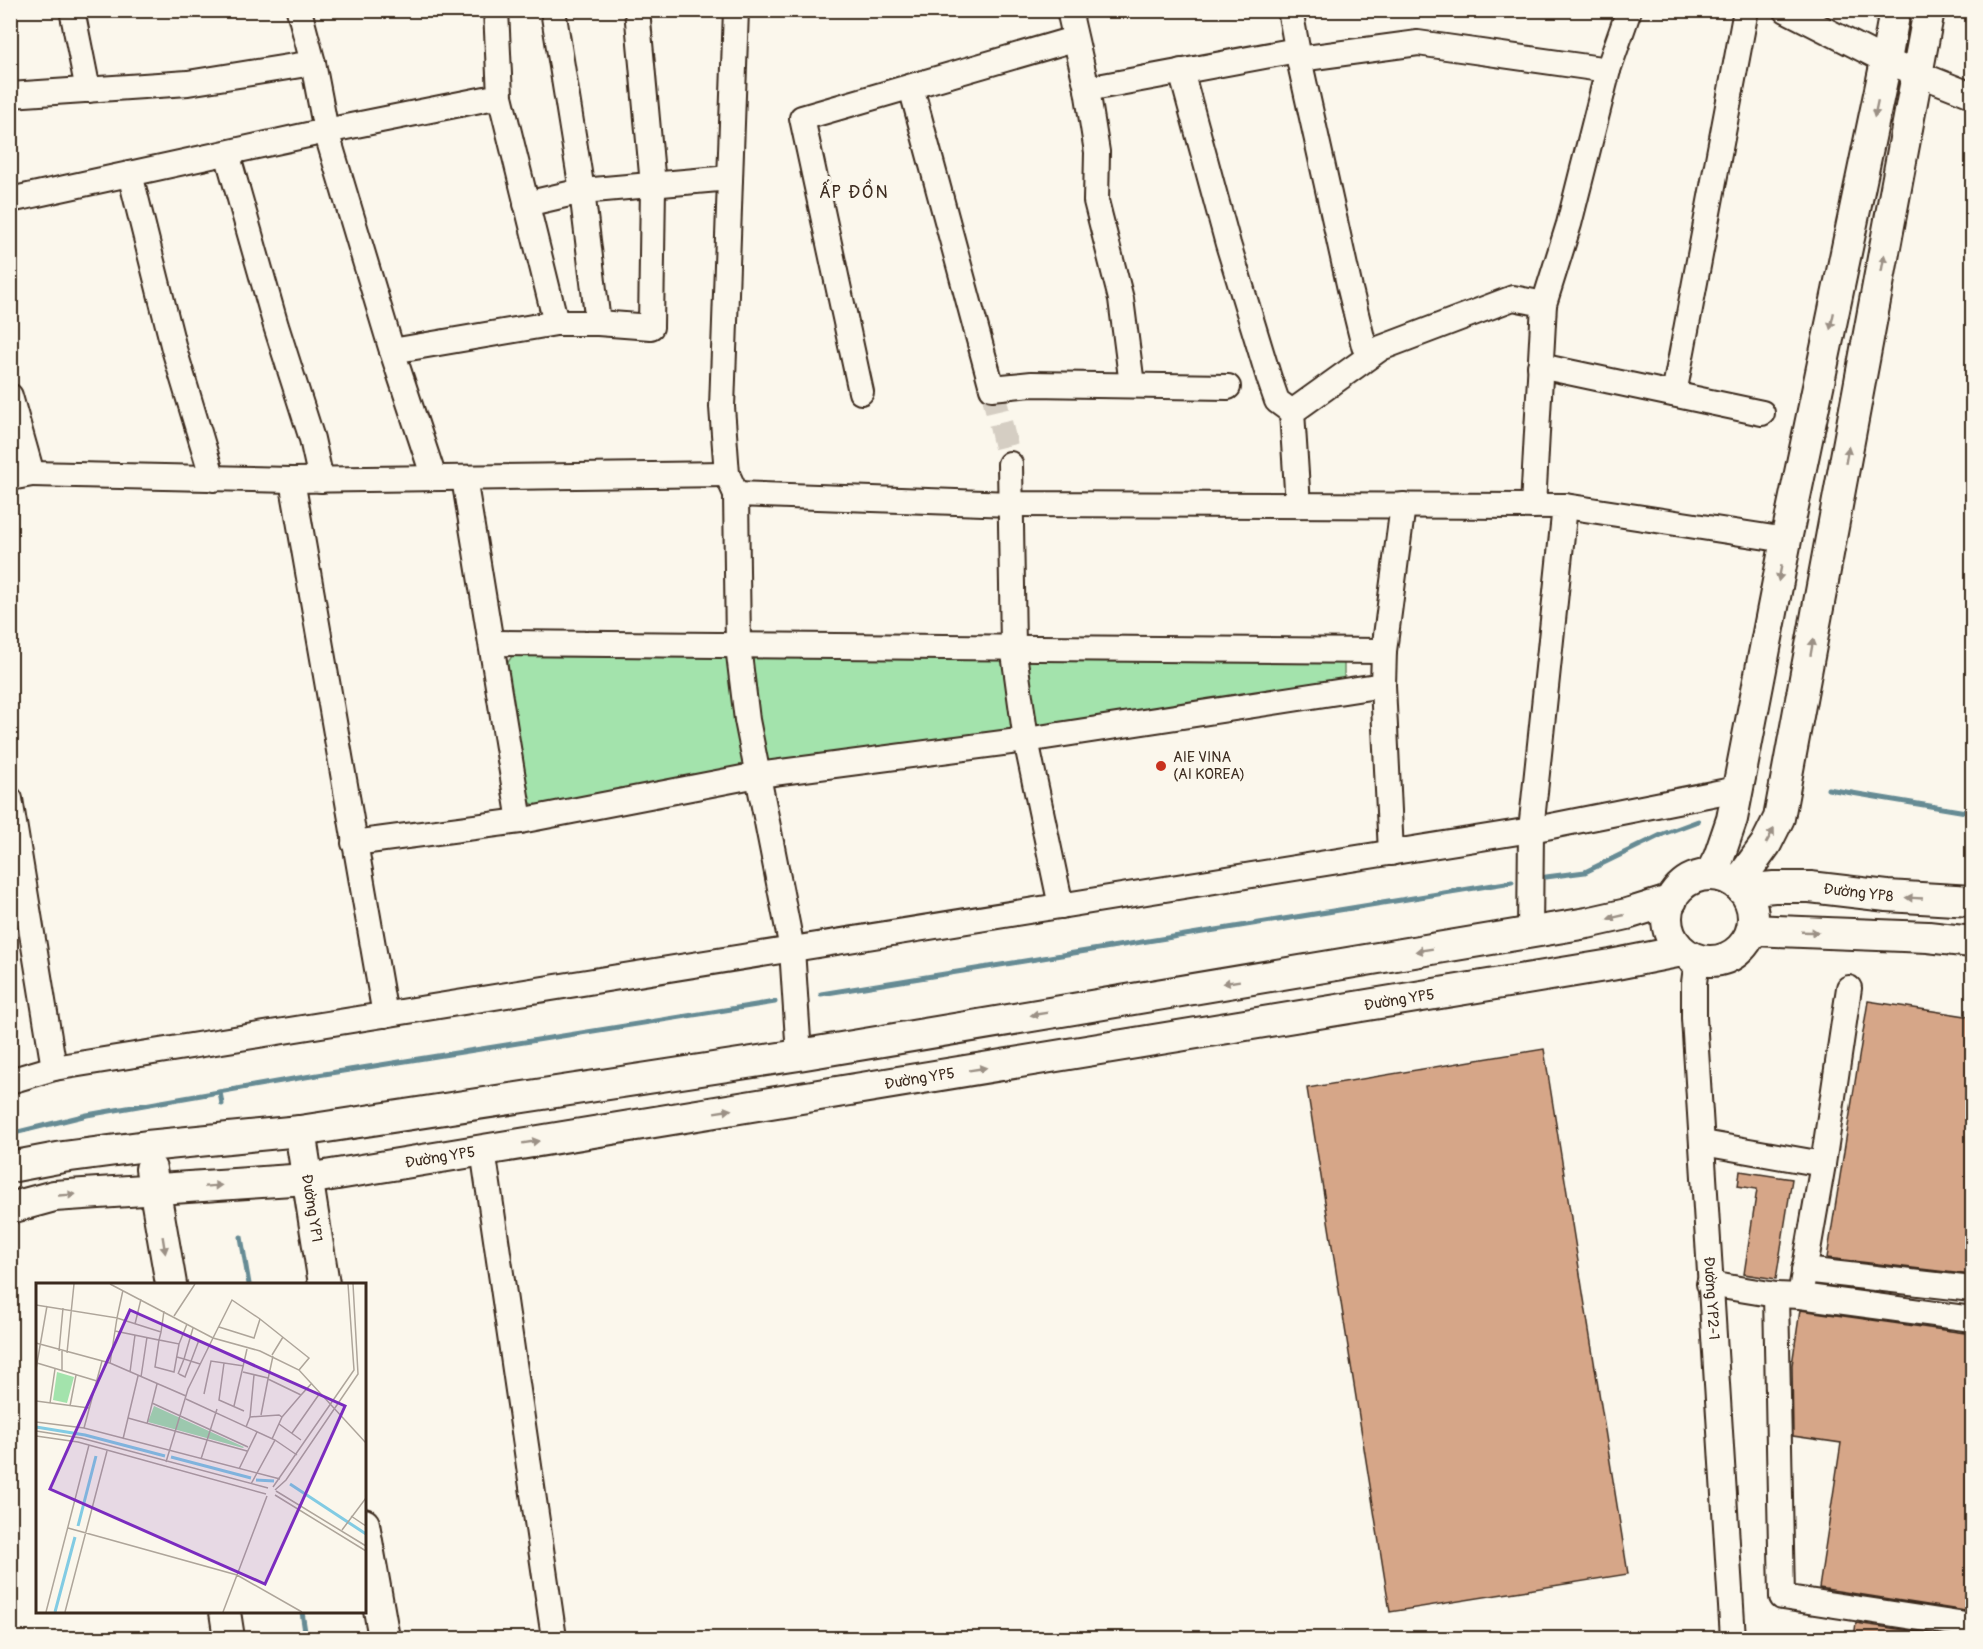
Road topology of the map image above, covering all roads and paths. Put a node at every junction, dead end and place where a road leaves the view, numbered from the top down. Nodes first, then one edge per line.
1 (72, 10) edge
2 (299, 10) edge
3 (496, 10) edge
4 (553, 10) edge
5 (637, 10) edge
6 (736, 10) edge
7 (1069, 10) edge
8 (1290, 10) edge
9 (1629, 10) edge
10 (1746, 10) edge
11 (1786, 10) edge
12 (1895, 10) edge
13 (1929, 10) edge
14 (1074, 39) junction
15 (1298, 54) junction
16 (1886, 61) junction
17 (313, 63) junction
18 (1608, 70) junction
19 (1181, 71) junction
20 (1917, 74) junction
21 (911, 87) junction
22 (1087, 88) junction
23 (88, 90) junction
24 (10, 95) edge
25 (1972, 95) edge
26 (500, 96) junction
27 (326, 131) junction
28 (227, 153) junction
29 (130, 174) junction
30 (730, 178) junction
31 (653, 185) junction
32 (582, 191) junction
33 (10, 200) edge
34 (526, 204) junction
35 (1544, 304) junction
36 (556, 323) junction
37 (598, 323) junction
38 (392, 351) junction
39 (1369, 356) junction
40 (1540, 366) junction
41 (1132, 385) junction
42 (1228, 387) dead end
43 (861, 392) dead end
44 (1674, 394) junction
45 (10, 396) edge
46 (1293, 412) junction
47 (1762, 413) dead end
48 (1010, 464) tunnel mouth
49 (21, 476) edge
50 (434, 478) junction
51 (464, 478) junction
52 (213, 479) junction
53 (292, 480) junction
54 (321, 480) junction
55 (732, 484) junction
56 (1011, 504) junction
57 (1298, 505) junction
58 (1403, 506) junction
59 (1533, 506) junction
60 (1565, 507) junction
61 (1786, 540) junction
62 (492, 643) junction
63 (738, 646) junction
64 (1012, 646) junction
65 (1384, 651) junction
66 (1383, 685) junction
67 (1026, 740) junction
68 (758, 775) junction
69 (1737, 789) junction
70 (10, 799) edge
71 (520, 821) junction
72 (1531, 830) junction
73 (354, 843) junction
74 (1391, 853) junction
75 (1730, 883) junction
76 (18, 900) edge
77 (1671, 900) junction
78 (1972, 901) edge
79 (1061, 906) junction
80 (1752, 930) junction
81 (1530, 933) junction
82 (1972, 942) edge
83 (792, 949) junction
84 (1690, 955) junction
85 (1849, 988) dead end
86 (385, 1015) junction
87 (799, 1054) junction
88 (54, 1068) junction
89 (10, 1081) edge
90 (804, 1098) junction
91 (300, 1131) junction
92 (1702, 1143) junction
93 (147, 1146) junction
94 (483, 1150) junction
95 (1823, 1164) junction
96 (10, 1167) edge
97 (307, 1179) junction
98 (155, 1190) junction
99 (10, 1208) edge
100 (1804, 1270) junction
101 (171, 1283) edge
102 (324, 1283) edge
103 (1709, 1284) junction
104 (1972, 1289) edge
105 (1788, 1296) junction
106 (1972, 1319) edge
107 (366, 1535) edge
108 (225, 1613) edge
109 (1972, 1626) edge
110 (229, 1638) edge
111 (384, 1638) edge
112 (554, 1638) edge
113 (1732, 1638) edge

1 - 23 street
2 - 17 street
3 - 26 street
4 - 32 street
5 - 31 street
6 - 30 street
7 - 14 street
8 - 15 street
9 - 18 street
10 - 44 street
11 - 16 street
12 - 16 main road
13 - 20 main road
14 - 21 street
14 - 22 street
15 - 18 street
15 - 19 street
15 - 39 street
16 - 20 street
16 -> 61 main road
17 - 23 street
17 - 27 street
18 - 35 street
19 - 22 street
19 - 46 street
20 - 25 street
75 -> 20 main road
21 - 41 street
21 - 43 street
22 - 41 street
23 - 24 street
26 - 27 street
26 - 34 street
27 - 28 street
27 - 38 street
28 - 29 street
28 - 54 street
29 - 33 street
29 - 52 street
30 - 31 street
30 - 55 street
31 - 32 street
31 - 37 street
32 - 34 street
32 - 37 street
34 - 36 street
35 - 39 street
35 - 40 street
36 - 37 street
36 - 38 street
38 - 50 street
39 - 46 street
40 - 44 street
40 - 59 street
41 - 42 street
44 - 47 street
45 - 49 street
46 - 57 street
48 - 56 street
49 - 52 street
50 - 51 street
50 - 54 street
51 - 55 street
51 - 62 street
52 - 53 street
53 - 54 street
53 - 73 street
55 - 56 street
55 - 63 street
56 - 57 street
56 - 64 street
57 - 58 street
58 - 59 street
58 - 65 street
59 - 60 street
60 - 61 street
60 - 72 street
61 -> 69 main road
62 - 63 street
62 - 71 street
63 - 64 street
63 - 68 street
64 - 65 street
64 - 67 street
65 - 66 street
66 - 67 street
66 - 74 street
67 - 68 street
67 - 79 street
68 - 71 street
68 - 83 street
69 - 72 street
69 - 75 main road
70 - 76 street
71 - 73 street
72 - 74 street
72 - 81 street
73 - 86 street
74 - 79 street
75 - 77 main road
78 -> 75 main road, Đường YP8
75 - 80 main road
76 - 88 street
77 -> 81 main road
77 - 84 main road
79 - 83 street
80 -> 82 main road
80 - 84 main road
81 -> 87 main road
83 - 86 street
83 - 87 street
90 -> 84 main road, Đường YP5
84 - 92 street, Đường YP2-1
85 - 95 street
86 - 88 street
87 - 90 main road
87 - 91 main road
88 - 89 street
94 -> 90 main road, Đường YP5
91 - 93 main road
91 - 97 main road, Đường YP1
92 - 95 street
92 - 103 street, Đường YP2-1
93 - 96 main road
93 - 98 main road
94 - 97 main road, Đường YP5
94 - 112 street
95 - 100 street
98 -> 97 main road, Đường YP5
97 - 102 main road, Đường YP1
99 -> 98 main road, Đường YP5
98 -> 101 main road
100 - 104 street
100 - 105 street
103 - 105 street
103 - 113 street, Đường YP2-1
105 - 106 street
105 - 109 street
107 - 111 main road
108 - 110 main road

